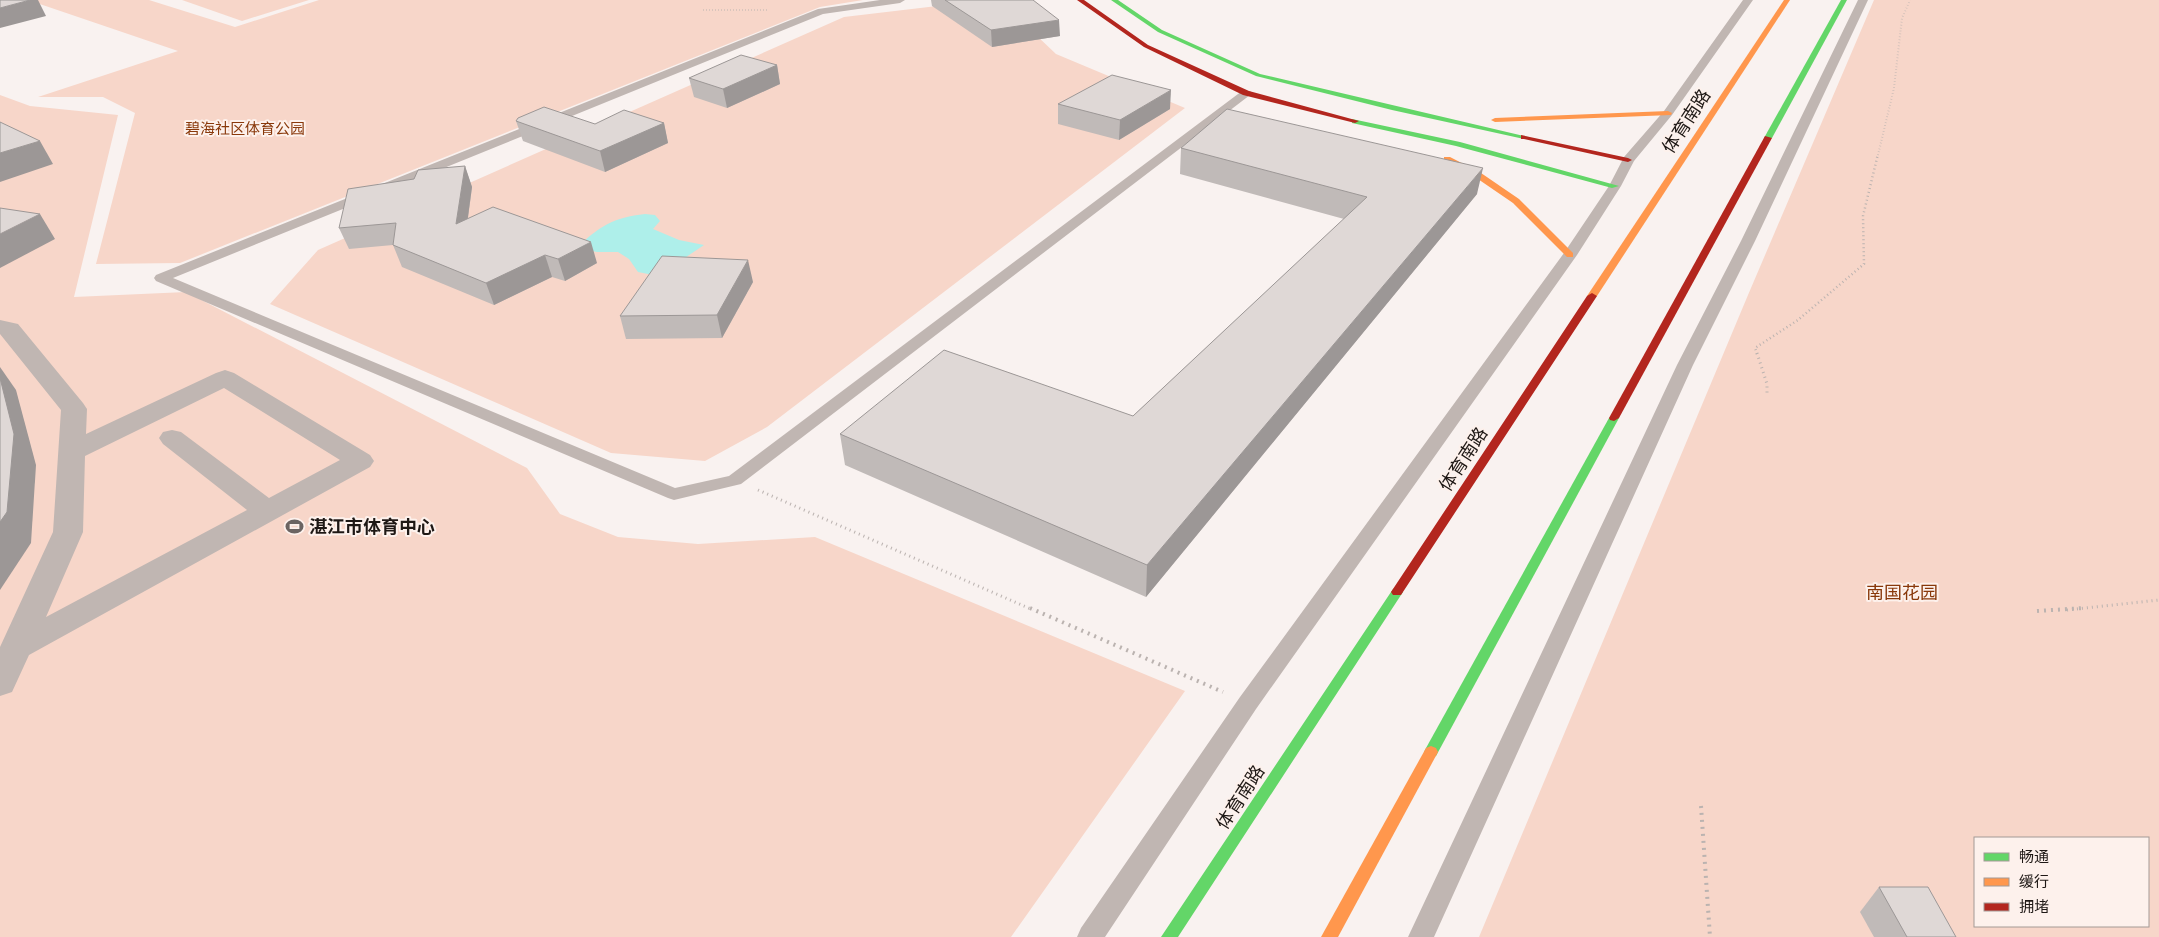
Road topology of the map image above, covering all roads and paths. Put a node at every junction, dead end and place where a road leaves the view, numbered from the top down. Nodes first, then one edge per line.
1 (900, 0) edge
2 (1080, 0) edge
3 (1114, 0) edge
4 (1748, 0) edge
5 (1787, 0) edge
6 (1844, 0) edge
7 (1863, 0) edge
8 (1910, 0) edge
9 (1246, 93) junction
10 (1668, 112) junction
11 (1449, 120) junction
12 (1383, 128) junction
13 (1628, 160) junction
14 (1615, 186) junction
15 (1570, 255) junction
16 (0, 327) edge
17 (1768, 394) dead end
18 (172, 438) dead end
19 (73, 451) junction
20 (735, 480) junction
21 (268, 511) junction
22 (2159, 600) edge
23 (2036, 611) dead end
24 (16, 647) junction
25 (0, 682) edge
26 (1248, 703) junction
27 (1701, 806) dead end
28 (1090, 937) edge
29 (1169, 937) edge
30 (1329, 937) edge
31 (1421, 937) edge
32 (1710, 937) edge

1 - 20 lane
2 - 9 main road
3 - 11 main road
4 - 10 lane
5 - 29 main road, 体育南路
6 - 30 main road
7 - 31 lane
8 - 17 path
9 - 12 main road
9 - 20 lane
10 - 11 main road
10 - 13 lane
11 - 13 main road
12 - 14 main road
12 - 15 main road
13 - 14 lane
14 - 15 lane
15 - 26 lane
16 - 19 street
18 - 21 street
19 - 21 street
19 - 24 street
20 - 26 path
21 - 24 street
22 - 23 path
24 - 25 street
26 - 28 lane
27 - 32 path

